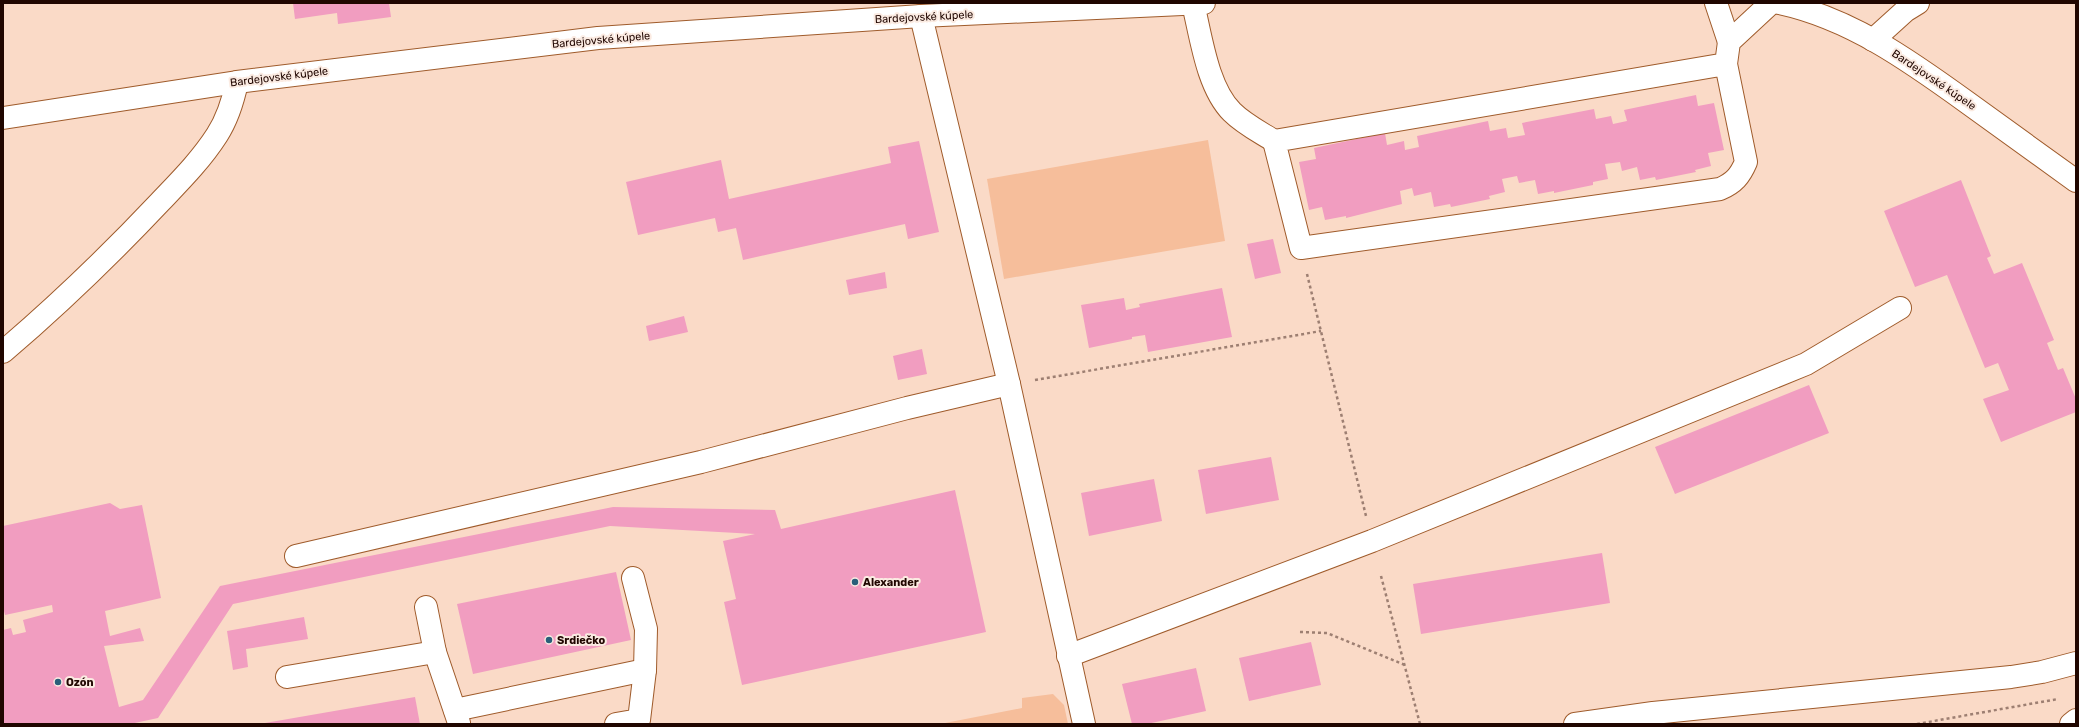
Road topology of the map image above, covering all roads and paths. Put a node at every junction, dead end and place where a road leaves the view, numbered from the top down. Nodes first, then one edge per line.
1 (1198, 3) edge
2 (1716, 3) edge
3 (1771, 3) edge
4 (1779, 3) edge
5 (1918, 3) edge
6 (922, 16) junction
7 (1873, 40) junction
8 (1729, 42) junction
9 (1726, 64) junction
10 (238, 82) junction
11 (3, 118) edge
12 (1274, 141) junction
13 (2076, 181) edge
14 (1300, 248) junction
15 (1900, 308) dead end
16 (1321, 332) junction
17 (3, 352) edge
18 (1009, 384) junction
19 (1368, 524) dead end
20 (296, 556) dead end
21 (1381, 576) dead end
22 (634, 578) dead end
23 (426, 607) dead end
24 (1300, 632) dead end
25 (435, 652) junction
26 (1068, 656) junction
27 (2076, 663) edge
28 (1405, 665) junction
29 (645, 670) junction
30 (287, 677) dead end
31 (2061, 699) dead end
32 (457, 717) edge
33 (2076, 720) edge
34 (1611, 721) edge
35 (616, 724) edge
36 (1084, 724) edge
37 (1420, 724) edge
38 (1574, 724) edge
39 (1918, 724) edge
40 (2071, 724) edge

1 - 6 street, Bardejovské kúpele
1 - 12 street
2 - 8 street
3 - 8 street
4 - 7 street, Bardejovské kúpele
5 - 7 street
6 - 10 street, Bardejovské kúpele
6 - 18 street
7 - 13 street, Bardejovské kúpele
8 - 9 street
9 - 12 street
9 - 14 street
10 - 11 street, Bardejovské kúpele
10 - 17 street
12 - 14 street
14 - 16 path
15 - 26 street
16 - 18 path
16 - 19 path
18 - 20 street
18 - 26 street
21 - 28 path
22 - 29 street
23 - 25 street
24 - 28 path
25 - 30 street
25 - 32 street
26 - 36 street
27 - 34 street
28 - 37 path
29 - 32 street
29 - 35 street
31 - 39 path
33 - 40 street
34 - 38 street

